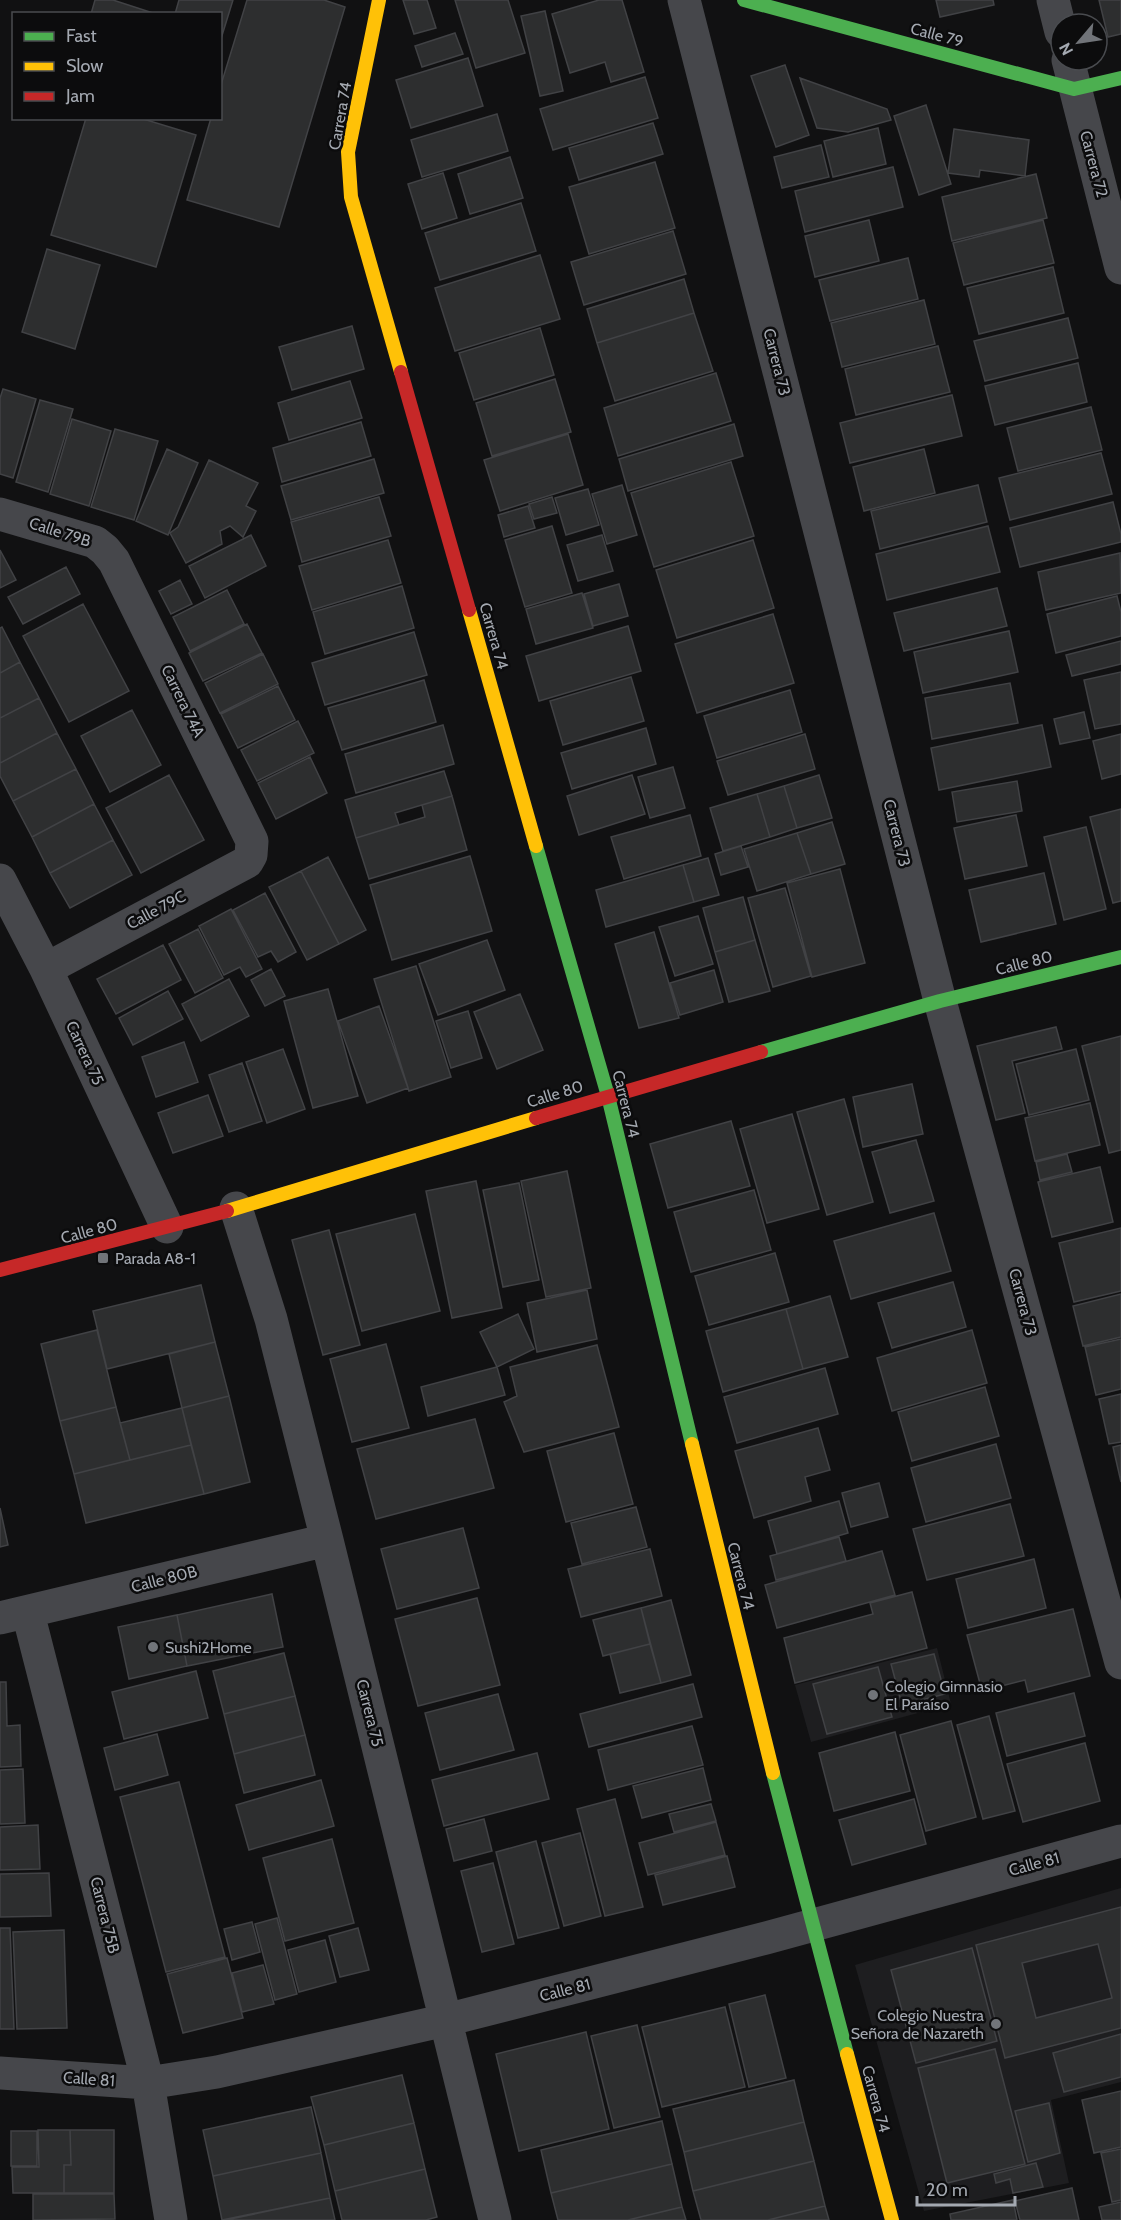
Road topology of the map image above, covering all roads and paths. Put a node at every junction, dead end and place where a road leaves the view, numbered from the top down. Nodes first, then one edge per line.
1 (380, 0) edge
2 (684, 0) edge
3 (744, 0) edge
4 (1071, 75) edge
5 (1121, 78) edge
6 (1121, 268) edge
7 (0, 514) edge
8 (114, 561) joint
9 (252, 841) joint
10 (0, 880) edge
11 (1121, 957) edge
12 (46, 969) junction
13 (940, 1001) junction
14 (608, 1096) junction
15 (236, 1208) junction
16 (167, 1227) junction
17 (0, 1270) edge
18 (327, 1540) junction
19 (14, 1615) edge
20 (1121, 1663) edge
21 (1121, 1841) edge
22 (812, 1925) junction
23 (446, 2020) junction
24 (0, 2073) edge
25 (148, 2083) junction
26 (171, 2220) edge
27 (495, 2220) edge
28 (892, 2220) edge

1 - 14 street, Carrera 74
2 - 13 street, Carrera 73
3 - 4 street, Calle 79
4 - 5 street, Calle 79
4 - 6 street, Carrera 72
7 - 8 street, Calle 79B
8 - 9 street, Carrera 74A
9 - 12 street, Calle 79C
10 - 12 street, Carrera 75
11 - 13 street, Calle 80
12 - 16 street, Carrera 75
13 - 14 street, Calle 80
13 - 20 street, Carrera 73
14 - 15 street, Calle 80
14 - 22 street, Carrera 74
15 - 16 street, Calle 80
15 - 18 street, Carrera 75
16 - 17 street, Calle 80
18 - 19 street, Calle 80B
18 - 23 street, Carrera 75
19 - 25 street, Carrera 75B
21 - 22 street, Calle 81
22 - 23 street, Calle 81
22 - 28 street, Carrera 74
23 - 25 street, Calle 81
23 - 27 street, Carrera 75
24 - 25 street, Calle 81
25 - 26 street, Carrera 75B

